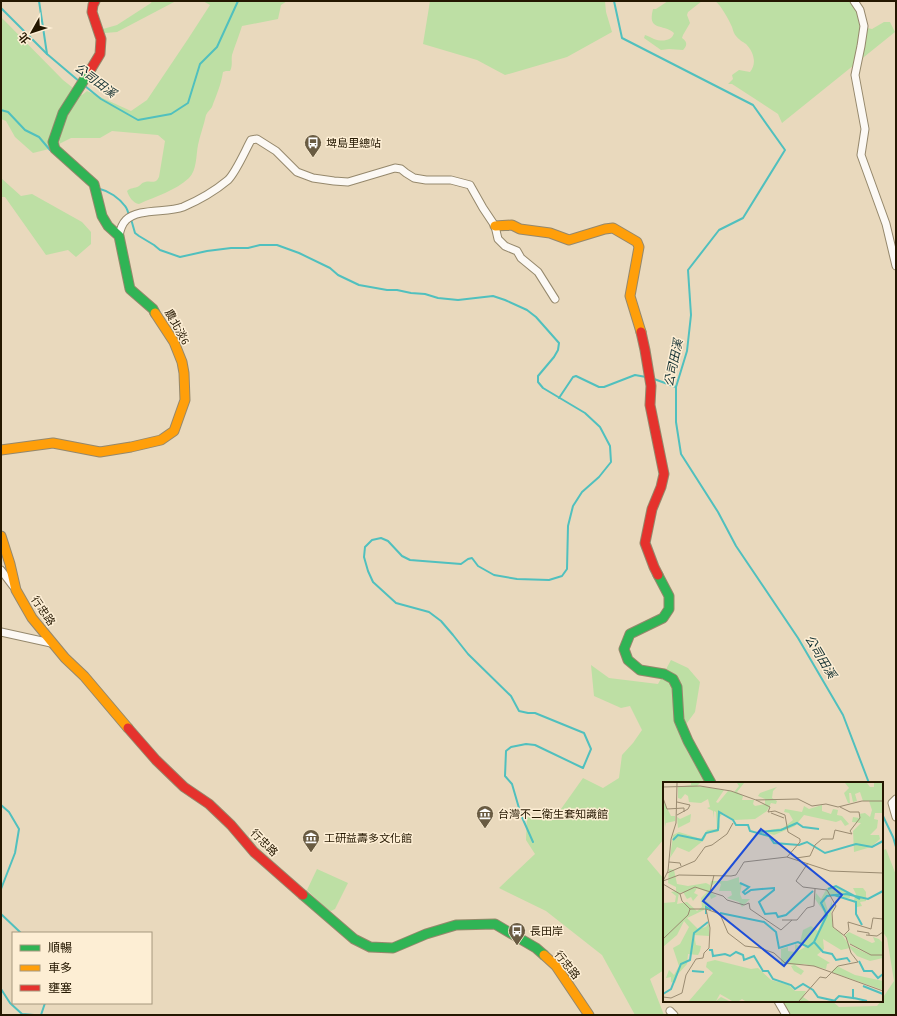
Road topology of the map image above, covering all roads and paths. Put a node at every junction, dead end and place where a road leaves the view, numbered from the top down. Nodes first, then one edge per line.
1 (95, 1) edge
2 (854, 1) edge
3 (495, 226) junction
4 (119, 236) junction
5 (896, 266) edge
6 (555, 299) dead end
7 (1, 450) edge
8 (1, 536) edge
9 (1, 570) edge
10 (16, 590) junction
11 (1, 632) edge
12 (52, 644) junction
13 (709, 782) edge
14 (896, 799) edge
15 (896, 817) edge
16 (778, 1002) edge
17 (783, 1014) edge
18 (589, 1015) edge

1 - 4 street
2 - 5 street
3 - 4 street
3 - 6 street
3 - 13 street
4 - 7 street, 農北淡6 / 農北淡6
8 - 10 street, 行忠路
9 - 10 street
10 - 12 street, 行忠路
11 - 12 street
12 - 18 street, 行忠路
14 - 15 street
16 - 17 street

